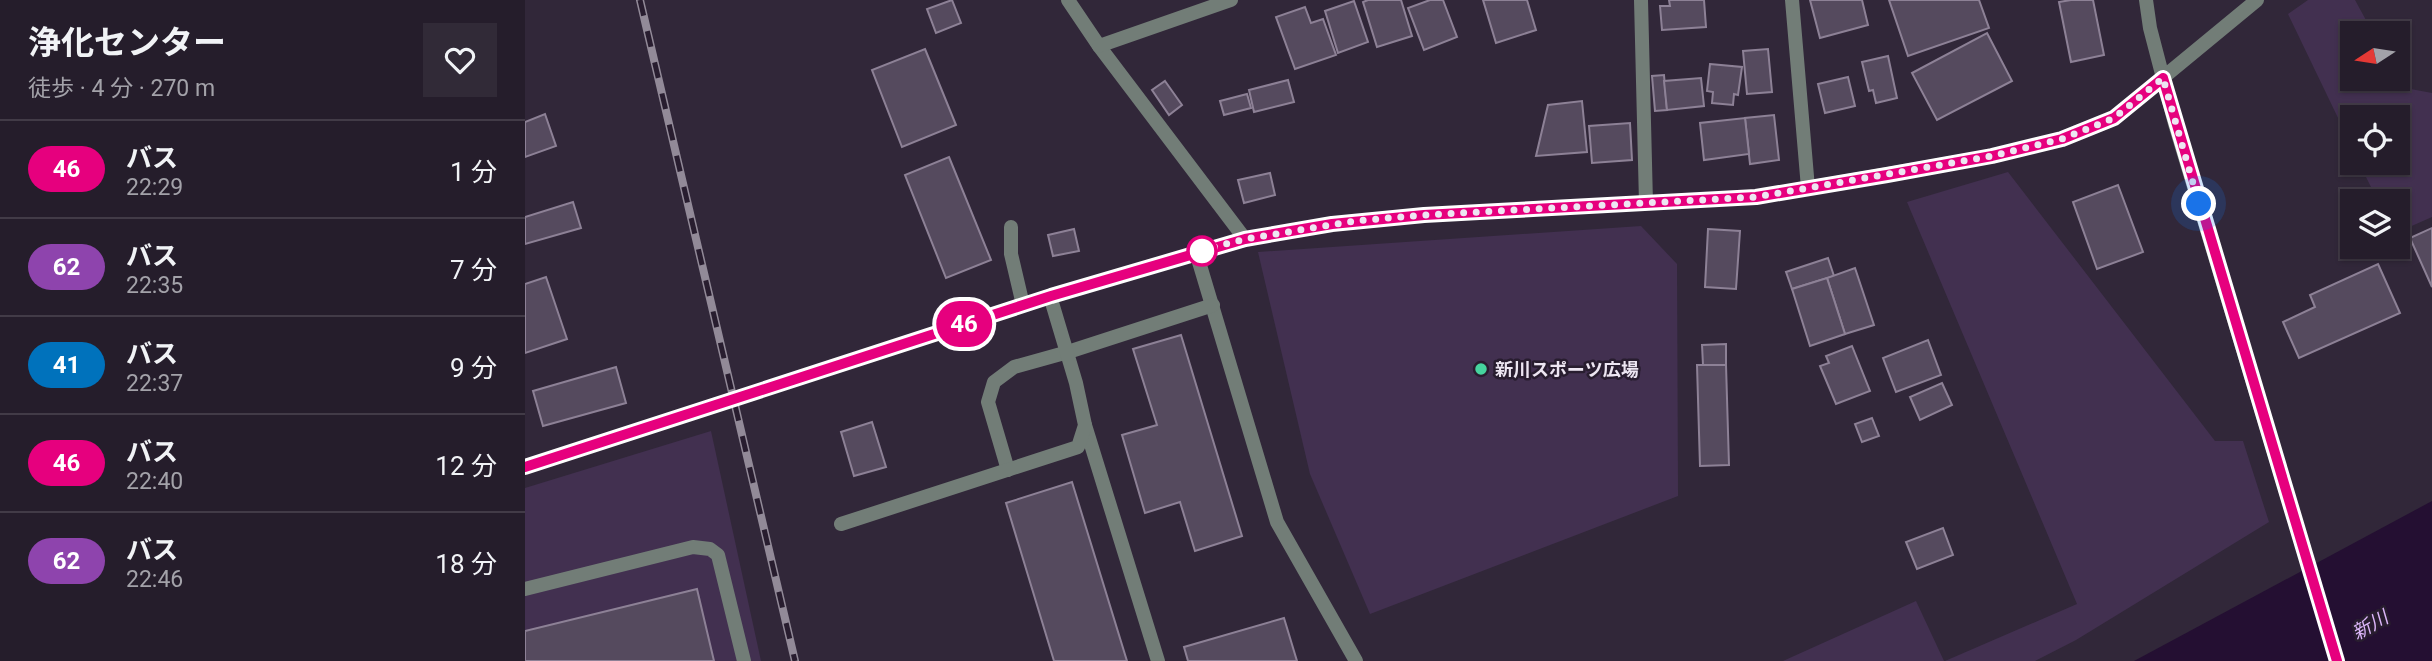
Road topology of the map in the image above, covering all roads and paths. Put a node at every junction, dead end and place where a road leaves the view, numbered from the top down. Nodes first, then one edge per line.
1 (1068, 0) edge
2 (1231, 0) edge
3 (1641, 0) edge
4 (1792, 0) edge
5 (2146, 0) edge
6 (2257, 0) edge
7 (1099, 46) junction
8 (2163, 78) junction
9 (1808, 188) junction
10 (1646, 203) junction
11 (1011, 227) dead end
12 (1245, 239) junction
13 (1196, 252) junction
14 (1051, 296) junction
15 (1023, 305) junction
16 (1213, 305) junction
17 (1068, 352) junction
18 (1085, 425) junction
19 (525, 467) edge
20 (1007, 470) junction
21 (841, 524) dead end
22 (525, 590) edge
23 (744, 661) edge
24 (1158, 661) edge
25 (1356, 661) edge
26 (2337, 661) edge

1 - 7 street
2 - 7 street
3 - 10 street
4 - 9 street
5 - 8 street
6 - 8 street
7 - 12 street
8 - 9 street
8 - 26 street
9 - 10 street
10 - 12 street
11 - 15 street
12 - 13 street
13 - 14 street
13 - 16 street
14 - 15 street
14 - 17 street
15 - 19 street
16 - 17 street
16 - 25 street
17 - 18 street
17 - 20 street
18 - 20 street
18 - 24 street
20 - 21 street
22 - 23 street

